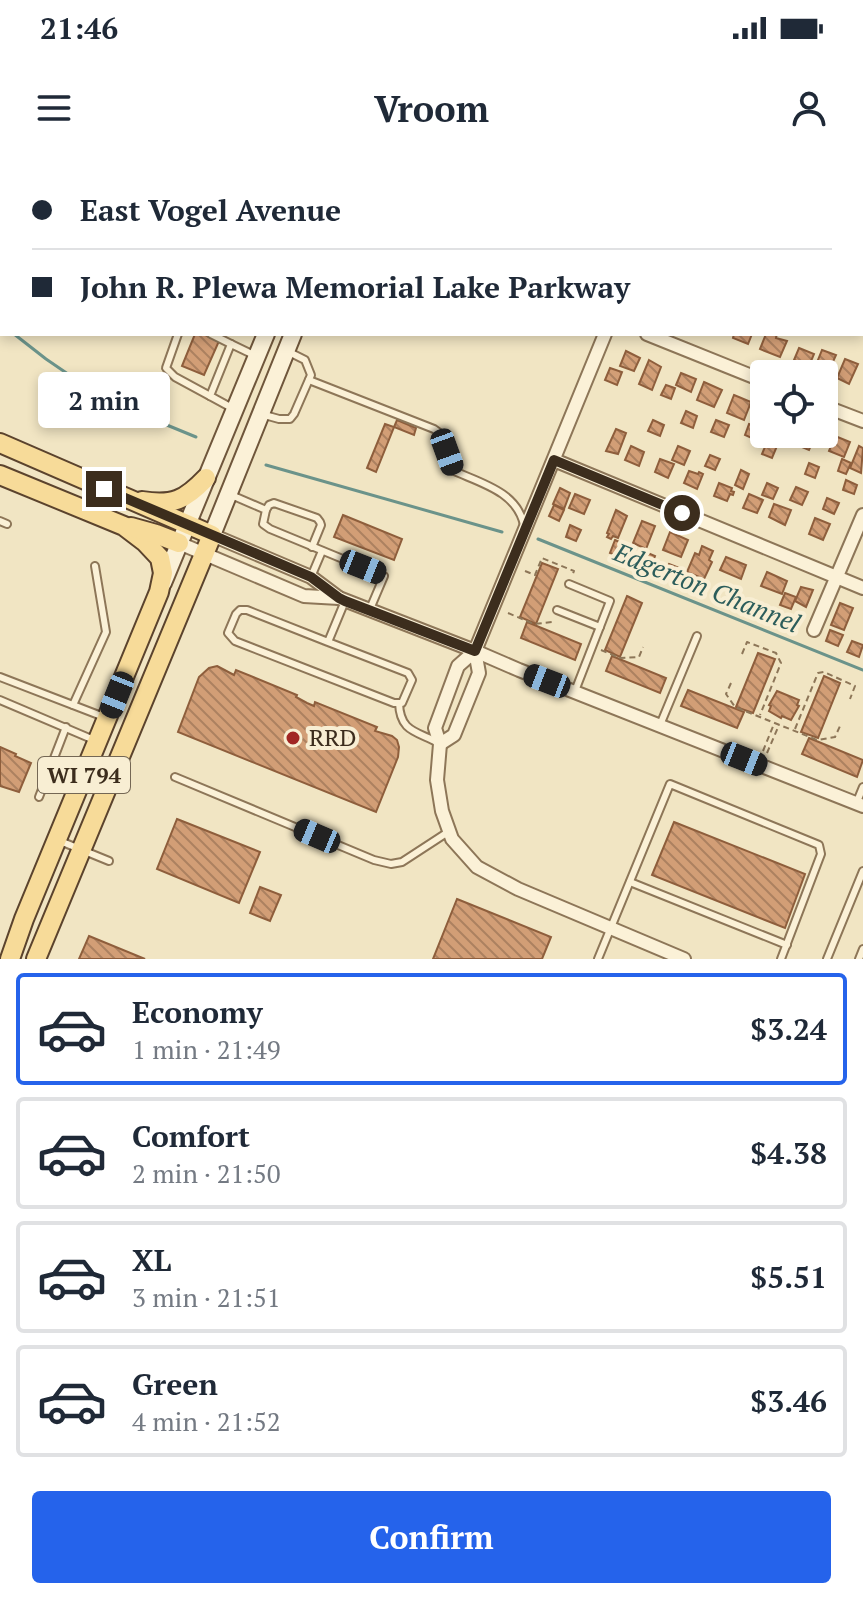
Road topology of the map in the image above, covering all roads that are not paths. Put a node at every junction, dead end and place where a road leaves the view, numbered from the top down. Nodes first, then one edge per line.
1 (177, 336) edge
2 (215, 336) edge
3 (267, 336) edge
4 (604, 336) edge
5 (652, 336) edge
6 (289, 342) edge
7 (231, 344) junction
8 (256, 356) junction
9 (750, 375) edge
10 (309, 380) junction
11 (210, 396) junction
12 (234, 409) junction
13 (838, 411) edge
14 (261, 414) junction
15 (863, 421) edge
16 (0, 443) edge
17 (554, 460) junction
18 (0, 475) edge
19 (206, 478) junction
20 (229, 494) junction
21 (126, 499) junction
22 (266, 510) junction
23 (863, 515) edge
24 (187, 525) junction
25 (124, 526) junction
26 (525, 530) junction
27 (212, 535) junction
28 (179, 543) junction
29 (312, 547) junction
30 (322, 551) junction
31 (204, 554) junction
32 (95, 566) dead end
33 (311, 577) junction
34 (838, 578) junction
35 (569, 584) dead end
36 (863, 588) edge
37 (159, 592) junction
38 (342, 599) junction
39 (370, 610) junction
40 (557, 610) dead end
41 (600, 627) junction
42 (814, 630) dead end
43 (697, 636) dead end
44 (328, 642) junction
45 (475, 651) junction
46 (0, 677) edge
47 (575, 691) junction
48 (0, 700) edge
49 (399, 703) junction
50 (73, 705) junction
51 (107, 718) junction
52 (660, 725) junction
53 (66, 727) junction
54 (98, 741) junction
55 (440, 744) junction
56 (175, 777) dead end
57 (863, 787) edge
58 (39, 797) dead end
59 (860, 805) edge
60 (448, 832) junction
61 (57, 840) junction
62 (82, 849) junction
63 (109, 861) dead end
64 (863, 871) edge
65 (630, 882) junction
66 (611, 928) junction
67 (787, 945) junction
68 (8, 948) edge
69 (863, 949) edge
70 (36, 959) edge
71 (598, 959) edge
72 (684, 959) edge
73 (781, 959) edge
74 (827, 959) edge
75 (859, 959) edge

1 - 11 lane
2 - 7 lane
3 - 8 main road
4 - 17 street
5 - 9 street
6 - 10 lane
6 - 14 main road
7 - 8 lane
7 - 11 lane
8 - 12 main road
10 - 14 lane
10 - 26 lane
11 - 12 lane
12 - 19 main road
13 - 15 street
14 - 20 main road
16 - 21 main road
17 - 26 street
17 - 34 street
18 - 25 main road, WI 794
19 - 21 main road
19 - 24 main road
20 - 22 lane
20 - 27 main road
21 - 24 main road
22 - 29 lane
22 - 29 lane
23 - 34 street
24 - 27 main road
24 - 28 main road
25 - 28 main road
25 - 37 main road, WI 794
26 - 45 street
27 - 31 main road, WI 794
27 - 33 street
28 - 31 street
28 - 37 main road
29 - 30 lane
30 - 33 lane
30 - 39 lane
31 - 38 street
31 - 62 main road, WI 794
32 - 50 lane
33 - 38 street
34 - 36 street
34 - 42 street
35 - 41 lane
37 - 51 main road, WI 794
38 - 39 street
38 - 44 lane
39 - 45 street
40 - 41 lane
41 - 47 lane
43 - 52 lane
44 - 49 lane
44 - 49 lane
45 - 47 street
45 - 55 street
45 - 55 street
46 - 50 lane
47 - 52 street
48 - 53 lane
49 - 55 lane
50 - 51 lane
51 - 54 main road, WI 794
52 - 59 street
53 - 54 lane
53 - 58 lane
54 - 61 main road, WI 794
55 - 60 street
56 - 60 lane
57 - 59 lane
60 - 66 street
61 - 62 lane
61 - 68 main road, WI 794
62 - 63 lane
62 - 70 main road, WI 794
64 - 74 lane
65 - 66 lane
65 - 67 lane
65 - 67 lane
66 - 71 lane
66 - 72 street
67 - 73 lane
69 - 75 lane

